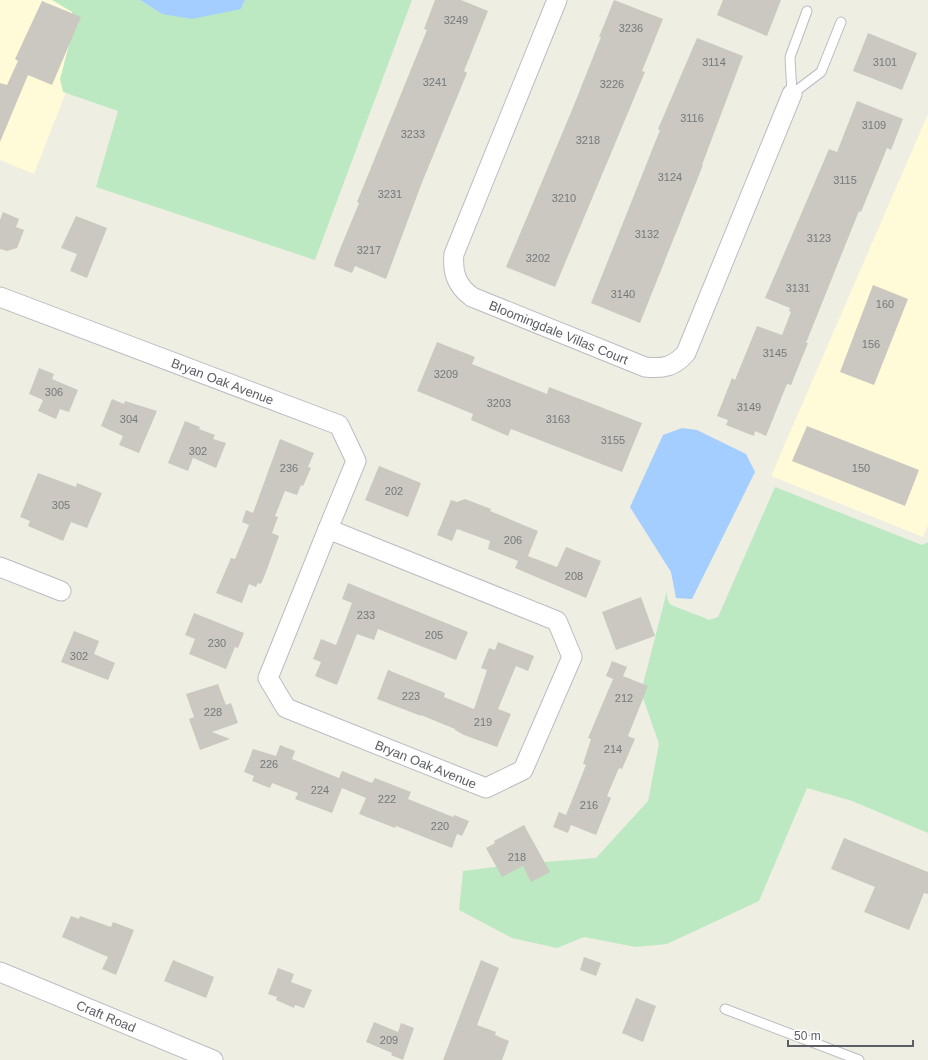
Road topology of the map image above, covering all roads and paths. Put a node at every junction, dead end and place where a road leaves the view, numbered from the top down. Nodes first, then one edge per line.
1 (557, 0) edge
2 (807, 11) dead end
3 (841, 22) dead end
4 (792, 94) junction
5 (0, 297) edge
6 (328, 529) junction
7 (0, 567) edge
8 (61, 591) dead end
9 (0, 972) edge
10 (725, 1010) dead end
11 (213, 1060) edge
12 (859, 1060) edge

1 - 4 street, Bloomingdale Villas Court
2 - 4 lane
3 - 4 lane
5 - 6 street, Bryan Oak Avenue
6 - 6 street, Bryan Oak Avenue
7 - 8 street
9 - 11 street, Craft Road
10 - 12 lane

